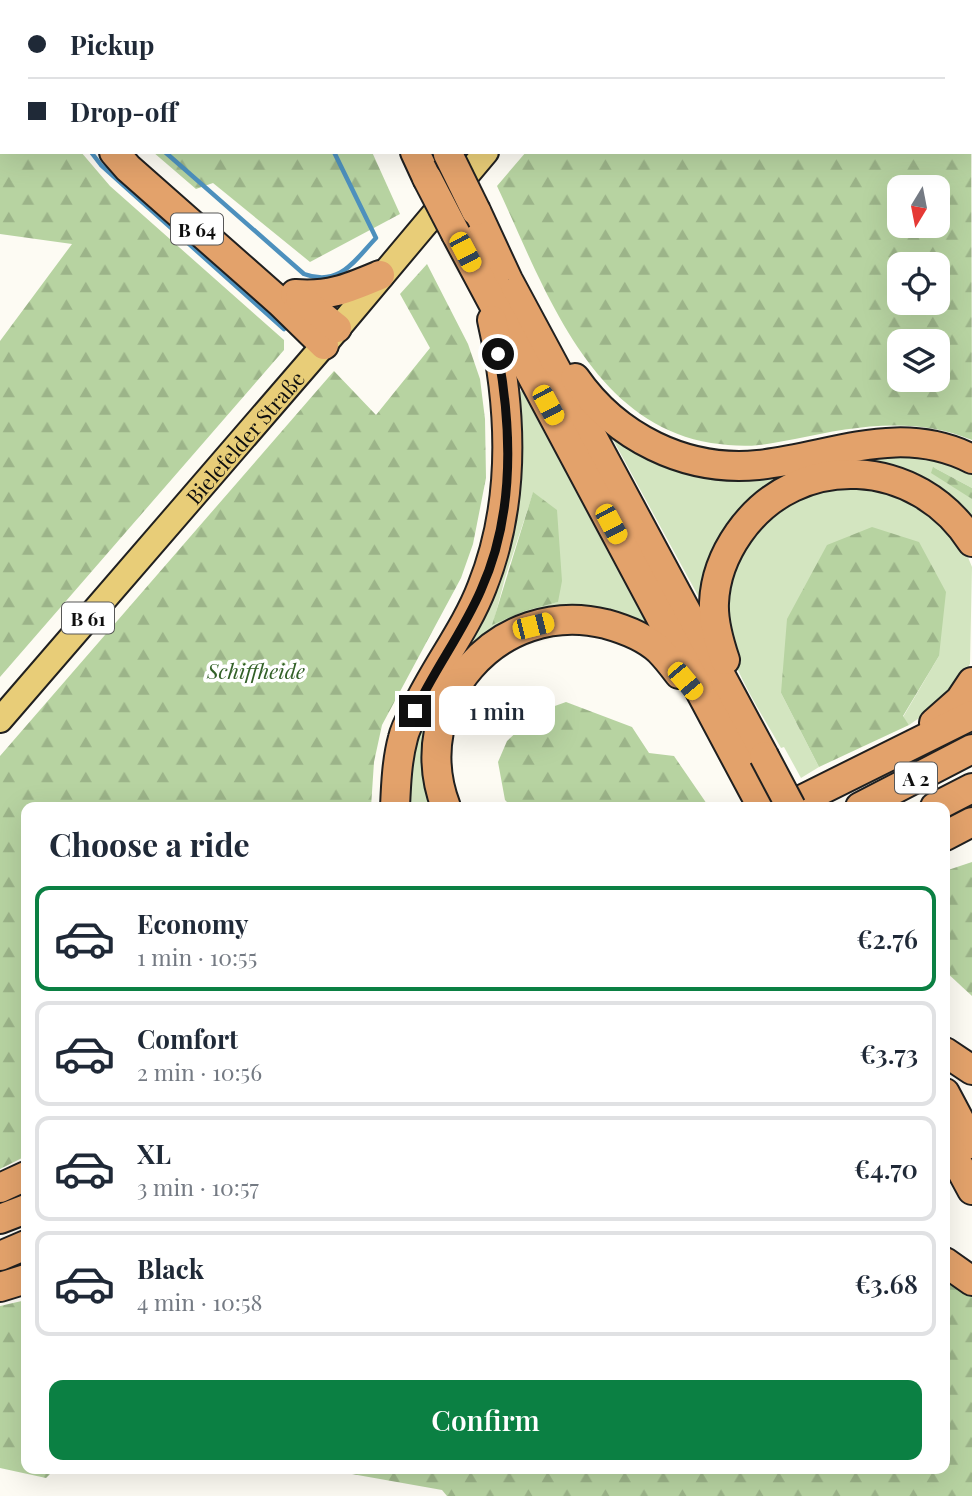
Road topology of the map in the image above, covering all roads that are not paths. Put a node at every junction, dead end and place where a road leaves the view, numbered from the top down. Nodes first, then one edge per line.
1 (116, 154) edge
2 (137, 154) edge
3 (416, 154) edge
4 (448, 154) edge
5 (484, 154) edge
6 (380, 275) junction
7 (496, 283) junction
8 (295, 294) junction
9 (331, 337) junction
10 (972, 460) edge
11 (972, 542) edge
12 (972, 682) edge
13 (725, 710) junction
14 (972, 715) edge
15 (0, 720) edge
16 (972, 749) edge
17 (752, 761) junction
18 (857, 772) junction
19 (972, 788) edge
20 (396, 802) edge
21 (444, 802) edge
22 (761, 802) edge
23 (785, 802) edge
24 (799, 802) edge
25 (870, 802) edge
26 (944, 802) edge
27 (972, 822) edge
28 (972, 832) edge
29 (950, 835) edge
30 (950, 837) edge
31 (950, 1055) edge
32 (972, 1070) edge
33 (950, 1102) edge
34 (972, 1144) edge
35 (950, 1149) edge
36 (21, 1178) edge
37 (0, 1188) edge
38 (972, 1190) edge
39 (21, 1211) edge
40 (0, 1219) edge
41 (21, 1247) edge
42 (0, 1256) edge
43 (950, 1265) edge
44 (972, 1280) edge
45 (21, 1281) edge
46 (0, 1287) edge

1 - 9 highway, B 64
2 - 8 highway
3 - 7 highway, bridge
4 - 7 highway, bridge
5 - 6 main road, Bielefelder Straße / B 61
6 - 8 highway, B 61
6 - 9 main road, Bielefelder Straße / B 61
7 - 10 highway
7 - 13 highway
7 - 20 highway
8 - 9 highway
9 - 15 main road, Bielefelder Straße / B 61
11 - 13 highway
12 - 18 highway
13 - 17 highway
13 - 21 highway
14 - 18 highway
16 - 25 highway, A 2
17 - 22 highway
17 - 23 highway, bridge
18 - 24 highway
19 - 26 highway, A 2
27 - 29 highway
28 - 30 highway
31 - 32 highway
33 - 34 highway
35 - 38 highway
36 - 37 highway
39 - 40 highway
41 - 42 highway
43 - 44 highway
45 - 46 highway

